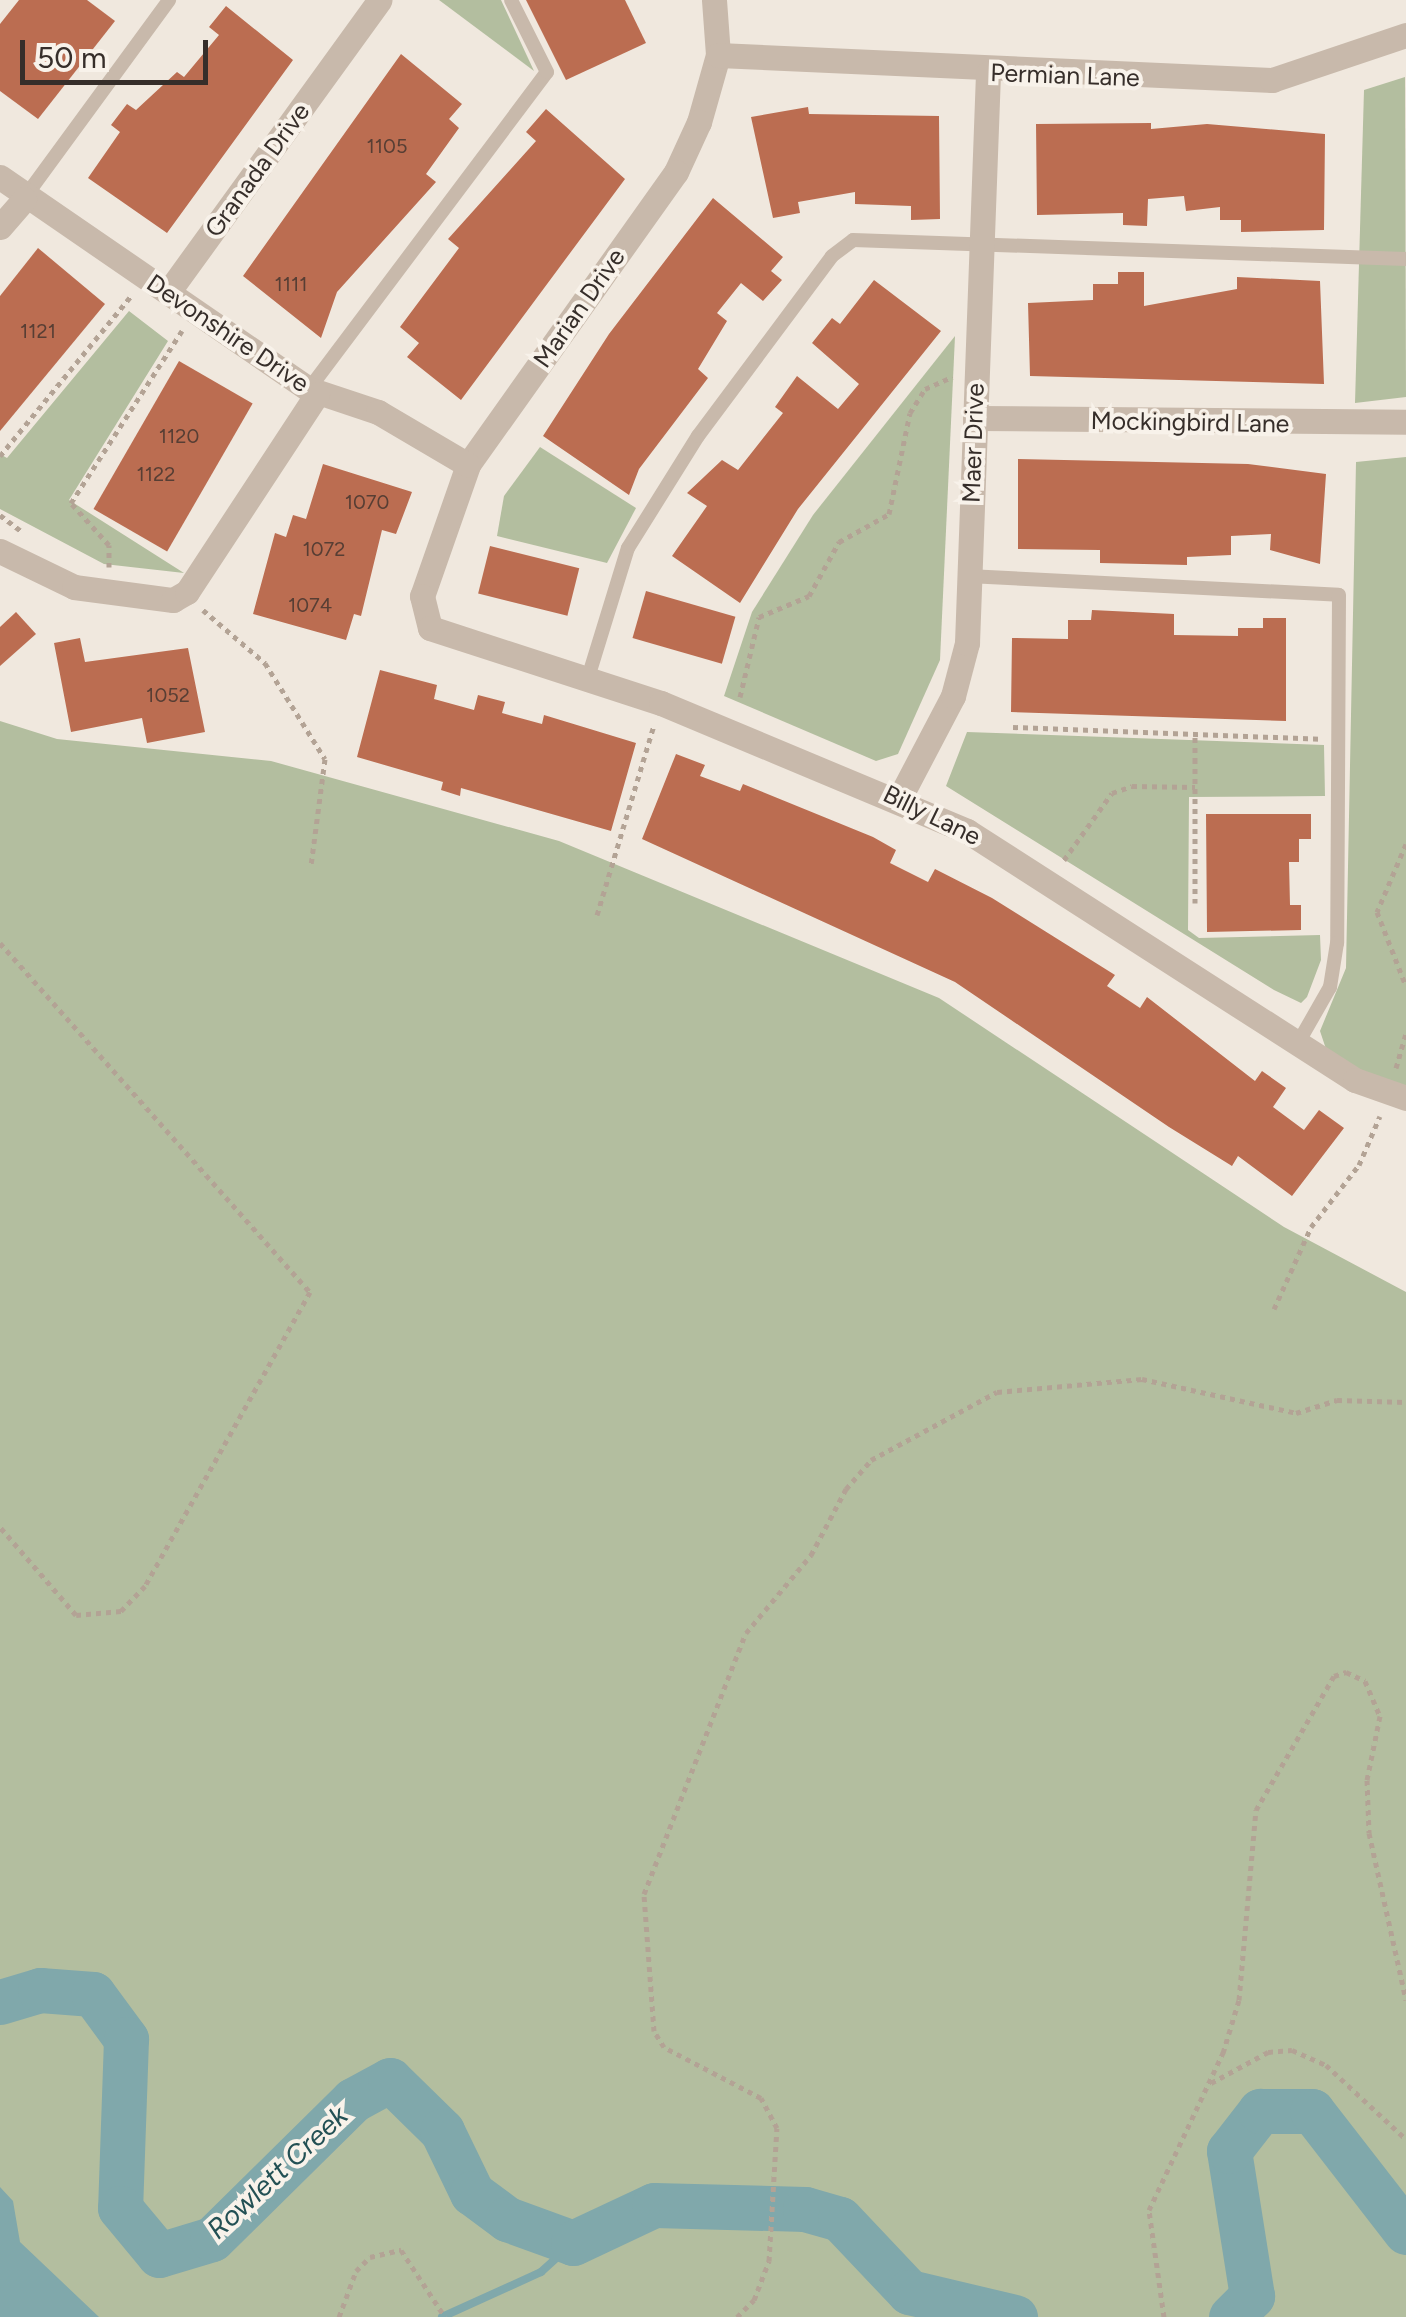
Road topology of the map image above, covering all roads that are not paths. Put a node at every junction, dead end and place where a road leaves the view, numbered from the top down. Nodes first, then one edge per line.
1 (168, 0) edge
2 (380, 0) edge
3 (511, 0) edge
4 (714, 0) edge
5 (1406, 36) edge
6 (718, 55) junction
7 (988, 73) junction
8 (0, 177) edge
9 (24, 198) junction
10 (0, 227) edge
11 (980, 244) junction
12 (1406, 259) edge
13 (169, 291) junction
14 (313, 392) junction
15 (975, 418) junction
16 (1406, 422) edge
17 (468, 465) junction
18 (0, 551) edge
19 (968, 576) junction
20 (422, 612) joint
21 (587, 681) junction
22 (899, 799) junction
23 (1298, 1044) junction
24 (1400, 1086) edge

1 - 9 lane
2 - 13 street, Granada Drive
3 - 14 lane
4 - 6 street, Marian Drive
5 - 7 street, Permian Lane
6 - 7 street, Permian Lane
6 - 17 street, Marian Drive
7 - 11 street, Maer Drive
8 - 9 street, Devonshire Drive
9 - 10 street
9 - 13 street, Devonshire Drive
11 - 12 lane
11 - 15 street, Maer Drive
11 - 21 lane
13 - 14 street, Devonshire Drive
14 - 17 street, Devonshire Drive
14 - 18 street
15 - 16 street, Mockingbird Lane
15 - 19 street, Maer Drive
17 - 20 street, Marian Drive
19 - 22 street, Maer Drive
19 - 23 lane
20 - 21 street, Billy Lane
21 - 22 street, Billy Lane
22 - 23 street, Billy Lane
23 - 24 street, Billy Lane

